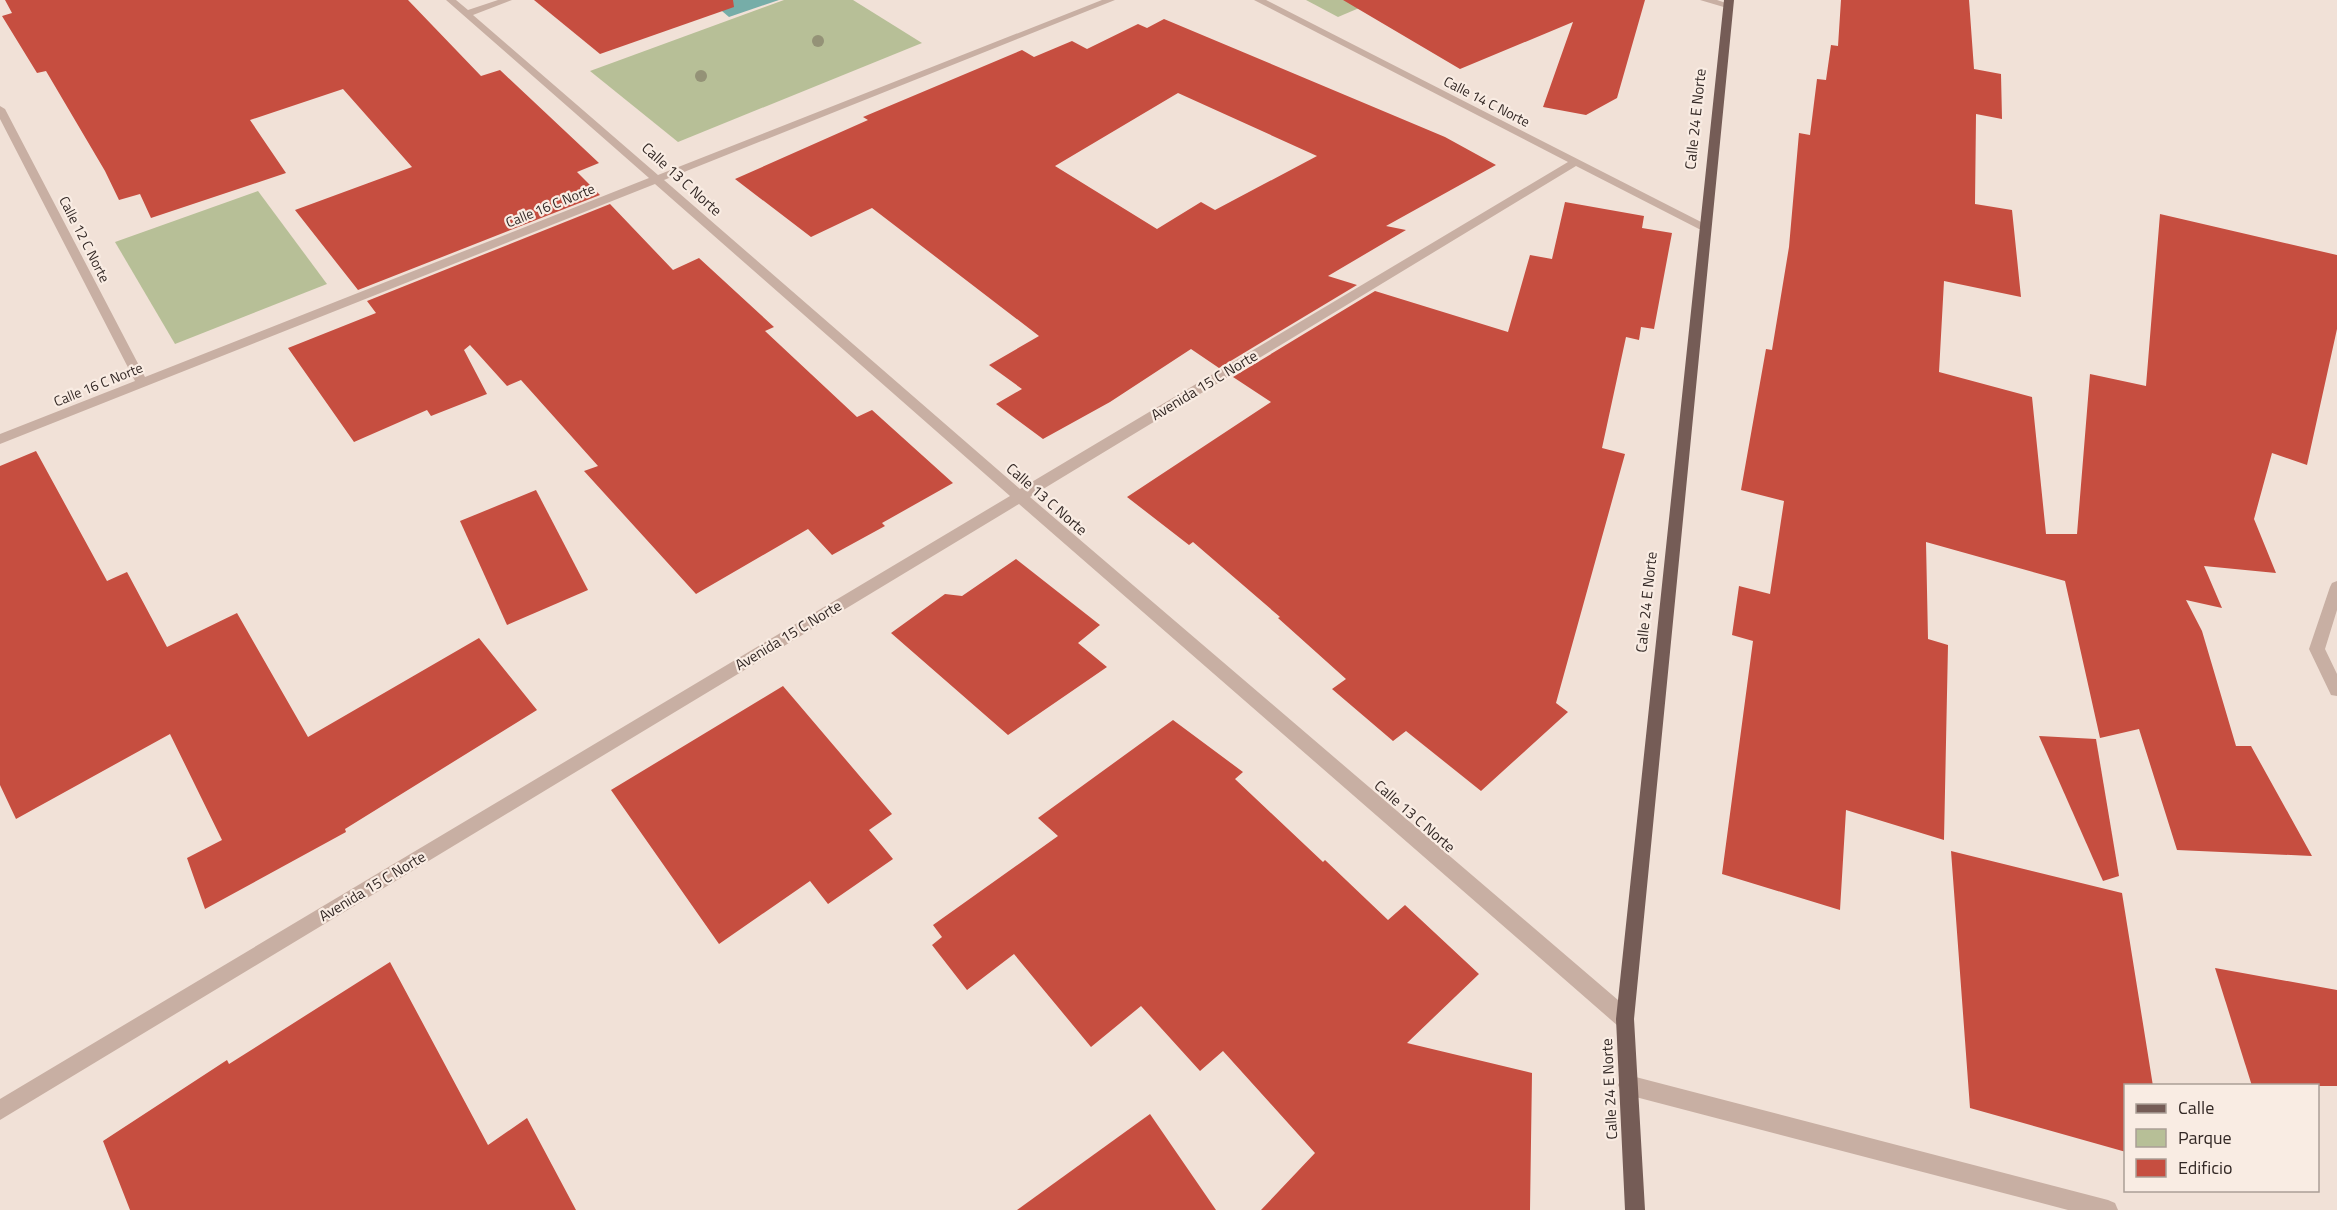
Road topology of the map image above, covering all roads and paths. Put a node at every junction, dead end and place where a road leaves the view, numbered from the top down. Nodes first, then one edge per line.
1 (451, 0) edge
2 (507, 0) edge
3 (1110, 0) edge
4 (1258, 0) edge
5 (1705, 0) edge
6 (1728, 2) edge
7 (466, 14) junction
8 (0, 109) edge
9 (1576, 162) junction
10 (658, 178) junction
11 (1703, 227) junction
12 (142, 383) junction
13 (0, 439) edge
14 (1019, 496) junction
15 (2337, 587) edge
16 (2337, 690) edge
17 (1625, 1019) junction
18 (1628, 1085) junction
19 (0, 1110) edge
20 (1635, 1210) edge
21 (2108, 1210) edge

1 - 7 street, Calle 13 C Norte
2 - 7 street
3 - 10 street, Calle 16 C Norte
4 - 9 street, Calle 14 C Norte
5 - 6 street
6 - 11 main road, Calle 24 E Norte
7 - 10 street, Calle 13 C Norte
8 - 12 street, Calle 12 C Norte
9 - 11 street, Calle 14 C Norte
9 - 14 street, Avenida 15 C Norte
10 - 12 street, Calle 16 C Norte
10 - 14 street, Calle 13 C Norte
11 - 17 main road, Calle 24 E Norte
12 - 13 street, Calle 16 C Norte
14 - 17 street, Calle 13 C Norte
14 - 19 street, Avenida 15 C Norte
15 - 16 street
17 - 18 main road, Calle 24 E Norte
18 - 20 main road, Calle 24 E Norte
18 - 21 street

